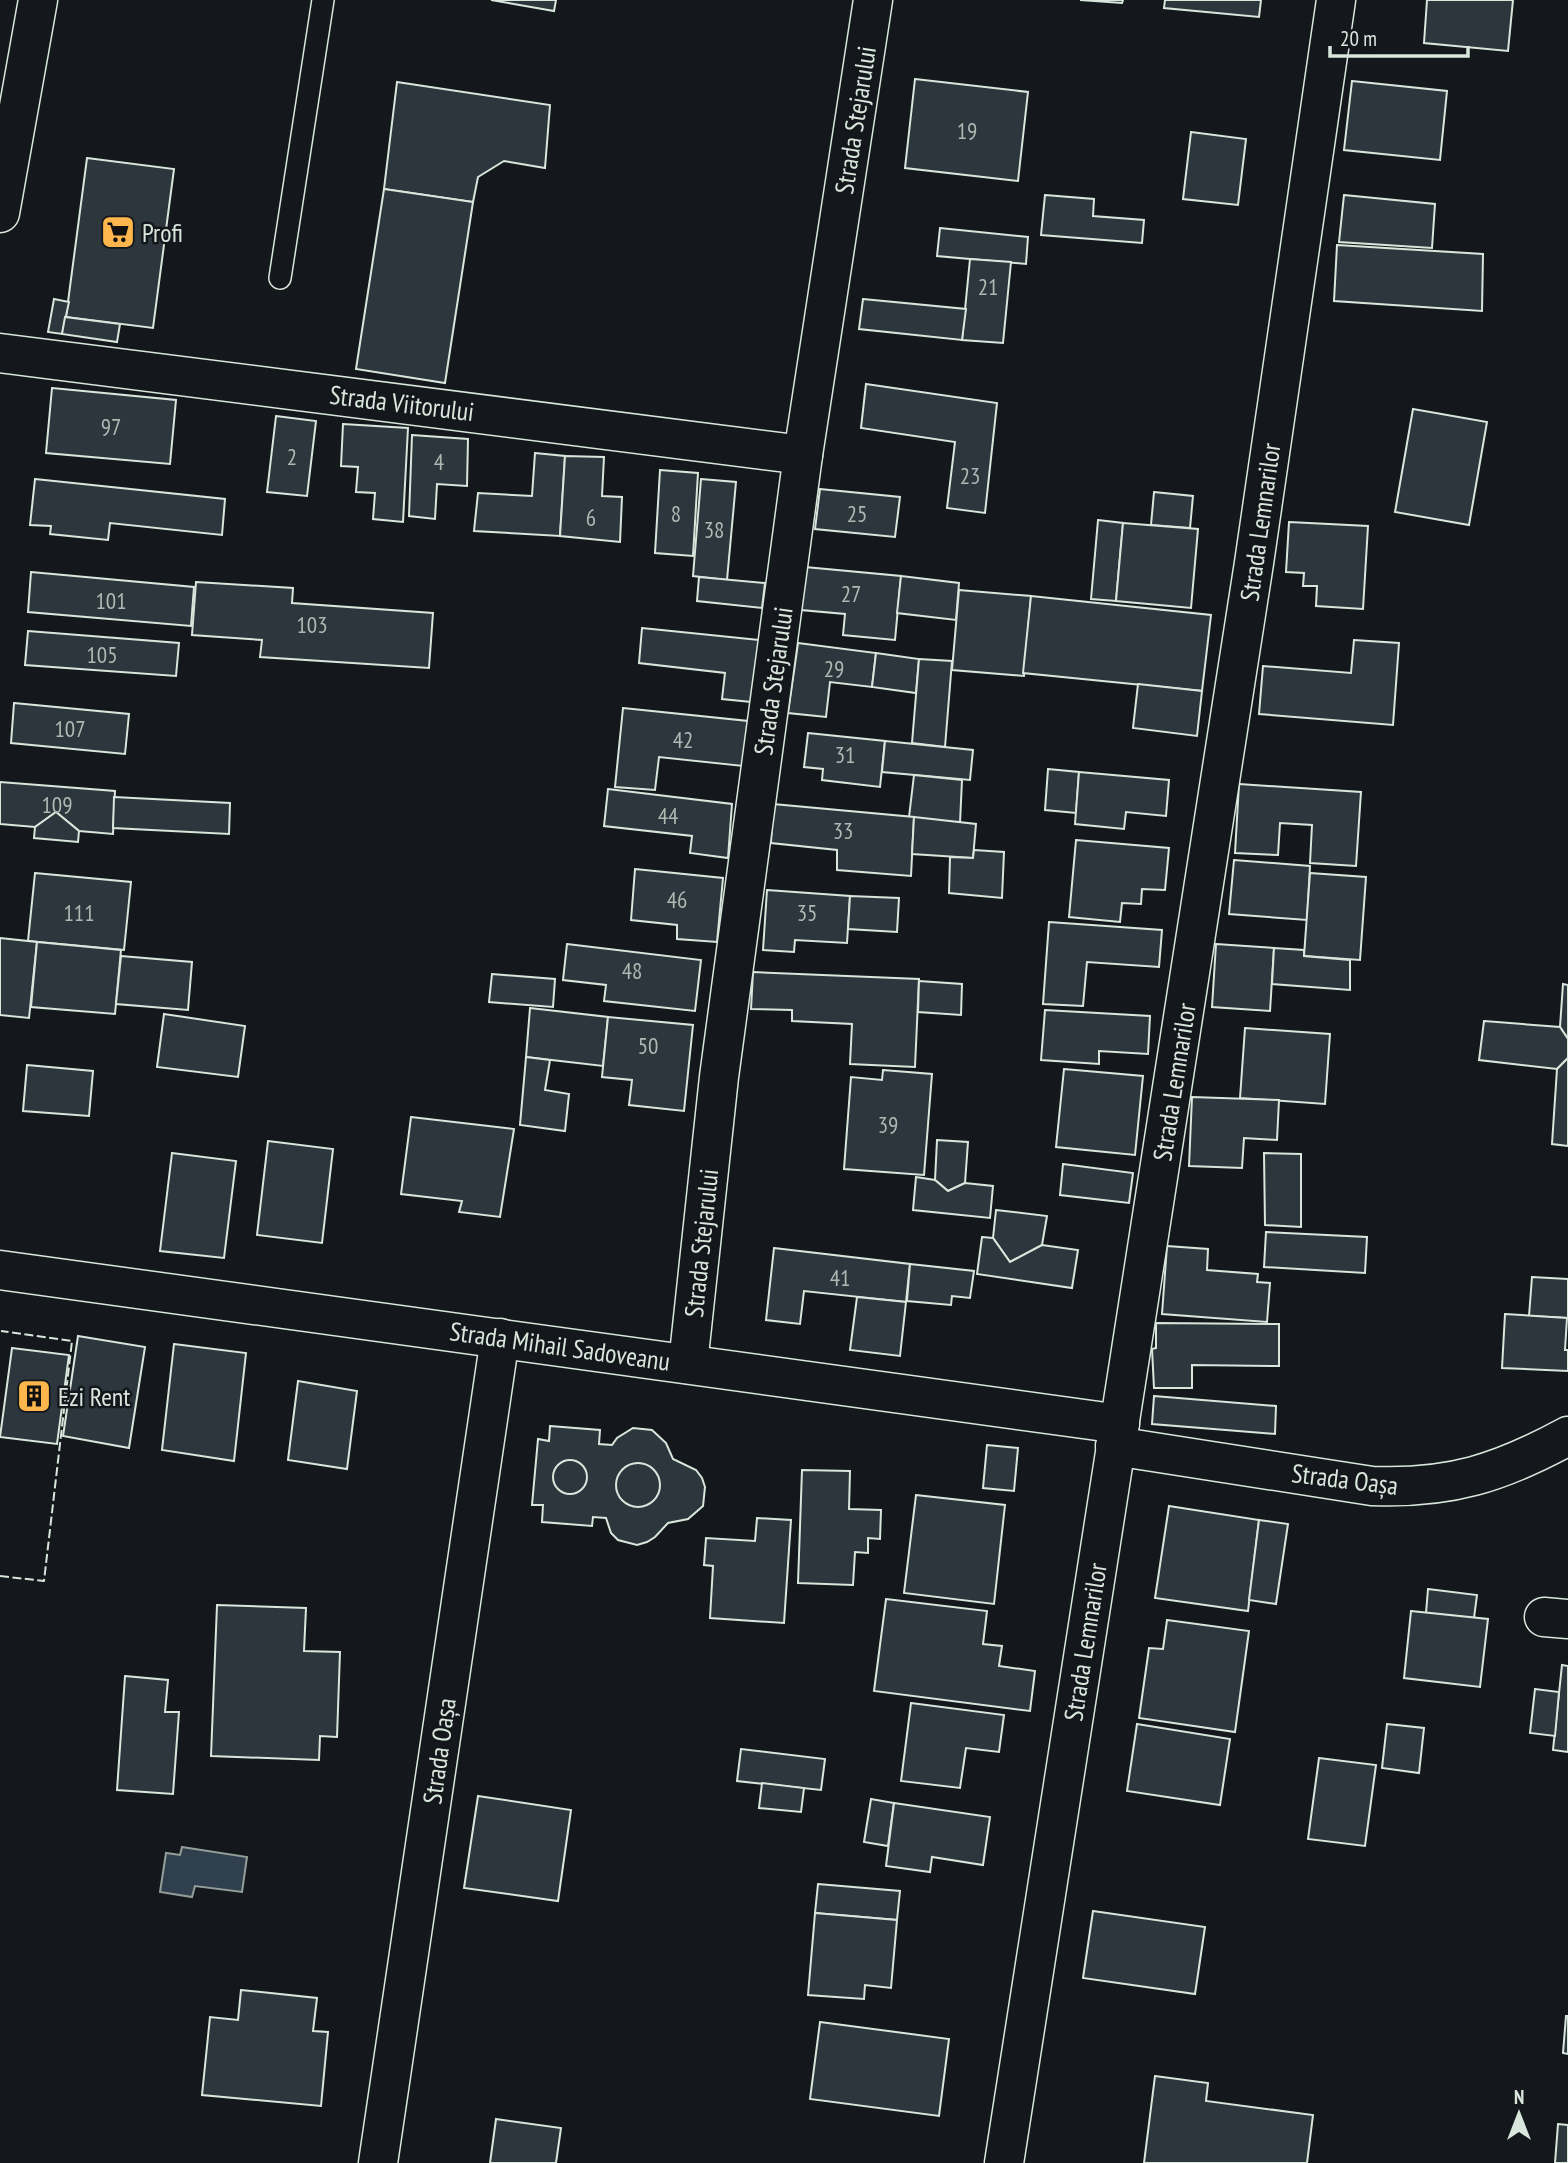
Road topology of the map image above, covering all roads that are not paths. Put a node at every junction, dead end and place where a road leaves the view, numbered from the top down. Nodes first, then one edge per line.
1 (38, 0) edge
2 (323, 0) edge
3 (873, 0) edge
4 (1335, 0) edge
5 (0, 212) edge
6 (280, 278) dead end
7 (0, 353) edge
8 (803, 455) junction
9 (0, 1270) edge
10 (500, 1338) junction
11 (688, 1364) junction
12 (1118, 1435) junction
13 (1568, 1436) edge
14 (378, 2163) edge
15 (1004, 2163) edge

1 - 5 street
2 - 6 lane
3 - 8 street, Strada Stejarului
4 - 12 street, Strada Lemnarilor
7 - 8 street, Strada Viitorului
8 - 11 street, Strada Stejarului
9 - 10 street, Strada Mihail Sadoveanu
10 - 11 street, Strada Mihail Sadoveanu
10 - 14 street, Strada Oașa
11 - 12 street, Strada Mihail Sadoveanu
12 - 13 street, Strada Oașa
12 - 15 street, Strada Lemnarilor

